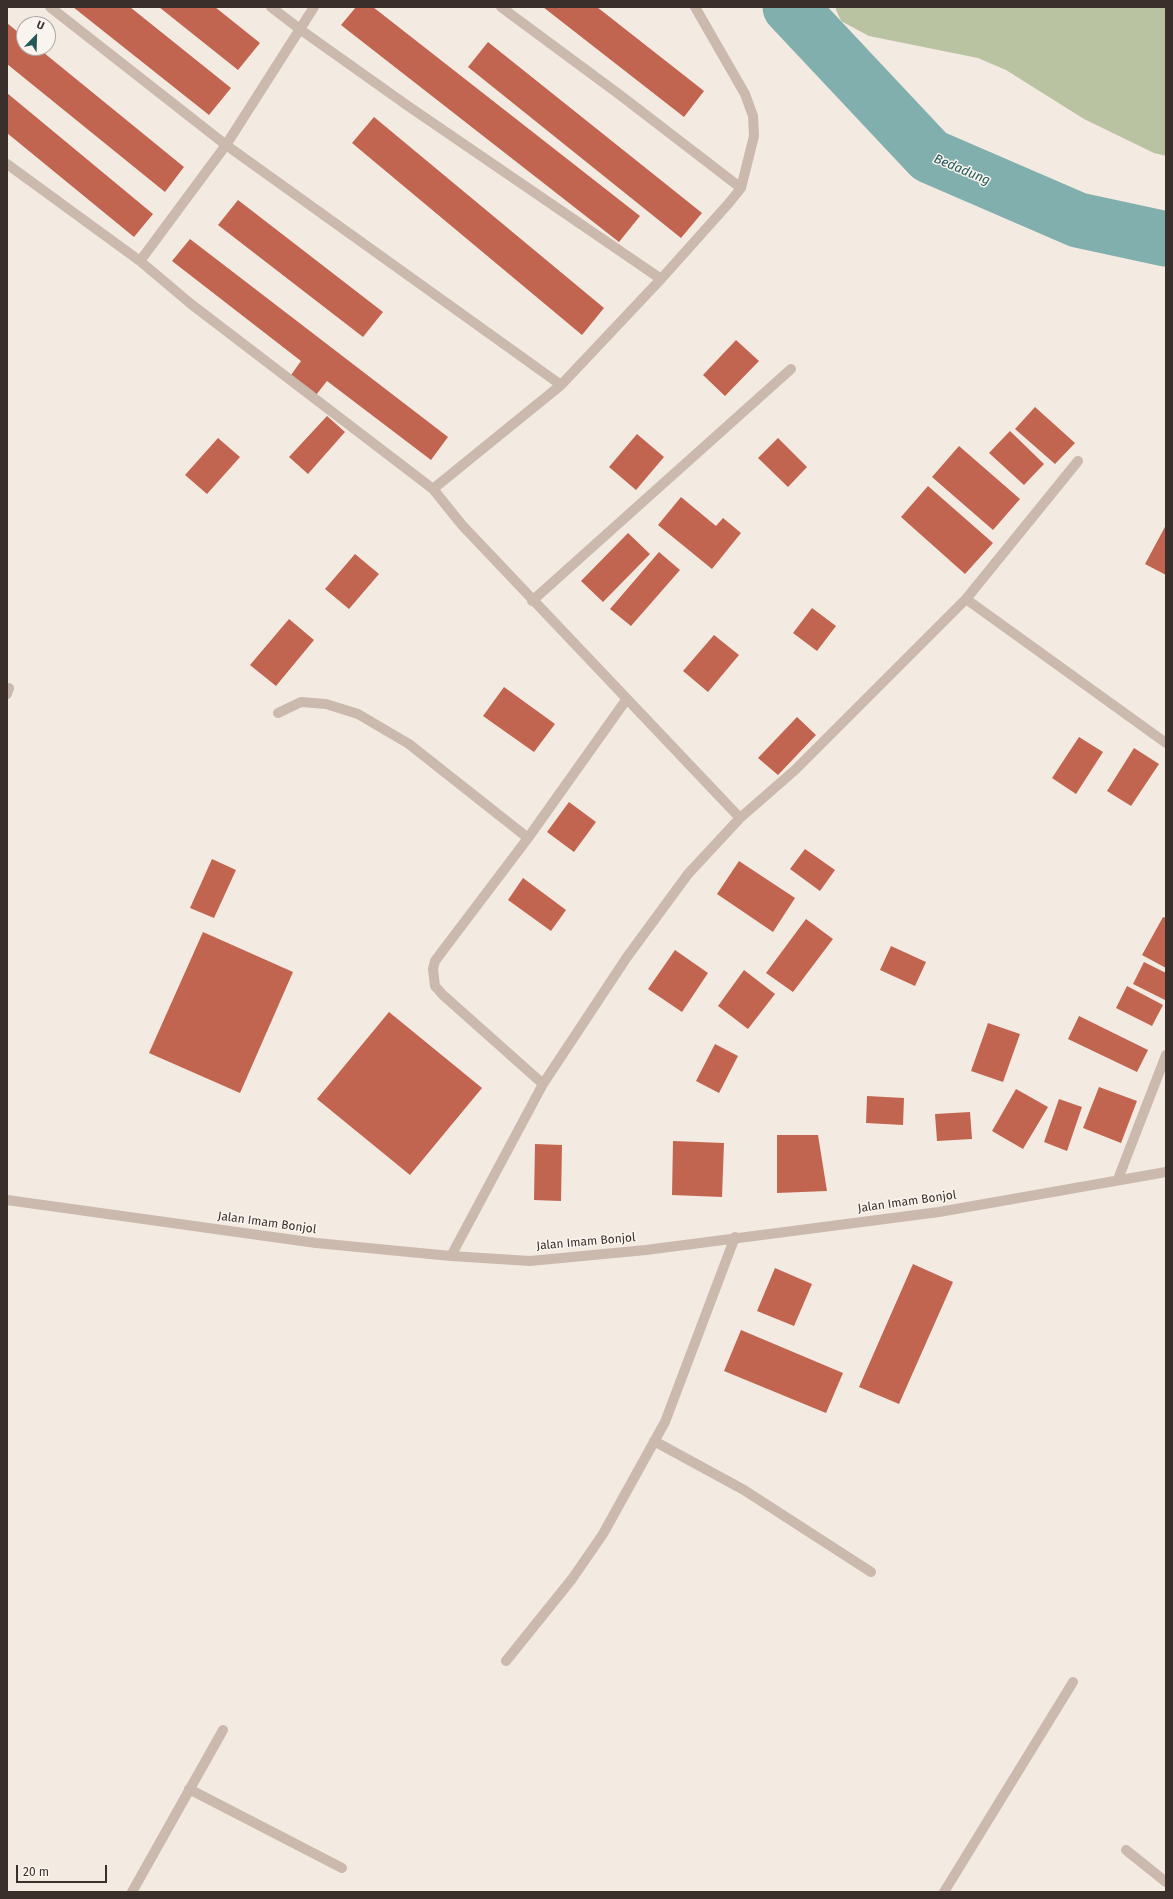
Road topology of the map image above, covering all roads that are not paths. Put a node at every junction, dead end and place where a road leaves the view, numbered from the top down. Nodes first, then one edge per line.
1 (50, 7) edge
2 (271, 7) edge
3 (314, 7) edge
4 (501, 7) edge
5 (695, 7) edge
6 (301, 30) junction
7 (226, 145) junction
8 (7, 164) edge
9 (741, 188) junction
10 (140, 260) junction
11 (661, 279) junction
12 (791, 369) dead end
13 (561, 385) junction
14 (1078, 461) dead end
15 (433, 489) junction
16 (966, 599) junction
17 (532, 601) junction
18 (626, 700) junction
19 (278, 714) dead end
20 (1166, 743) edge
21 (740, 818) junction
22 (528, 838) junction
23 (1166, 1055) edge
24 (543, 1084) junction
25 (1166, 1172) edge
26 (1118, 1180) junction
27 (7, 1200) edge
28 (735, 1237) junction
29 (451, 1256) junction
30 (654, 1441) junction
31 (871, 1572) dead end
32 (506, 1661) dead end
33 (1073, 1682) dead end
34 (223, 1730) dead end
35 (189, 1789) junction
36 (1126, 1850) dead end
37 (342, 1868) dead end
38 (1166, 1882) edge
39 (132, 1892) edge
40 (944, 1892) edge

1 - 7 street
2 - 6 street
3 - 6 street
4 - 9 street
5 - 9 street
6 - 7 street
6 - 11 street
7 - 10 street
7 - 13 street
8 - 10 street
9 - 11 street
10 - 15 street
11 - 13 street
12 - 17 street
13 - 15 street
14 - 16 street
15 - 17 street
16 - 20 street
16 - 21 street
17 - 18 street
18 - 21 street
18 - 22 street
19 - 22 street
21 - 24 street
22 - 24 street
23 - 26 street
24 - 29 street
25 - 26 street, Jalan Imam Bonjol
26 - 28 street, Jalan Imam Bonjol
27 - 29 street, Jalan Imam Bonjol
28 - 29 street, Jalan Imam Bonjol
28 - 30 street
30 - 31 street
30 - 32 street
33 - 40 street
34 - 35 street
35 - 37 street
35 - 39 street
36 - 38 street

